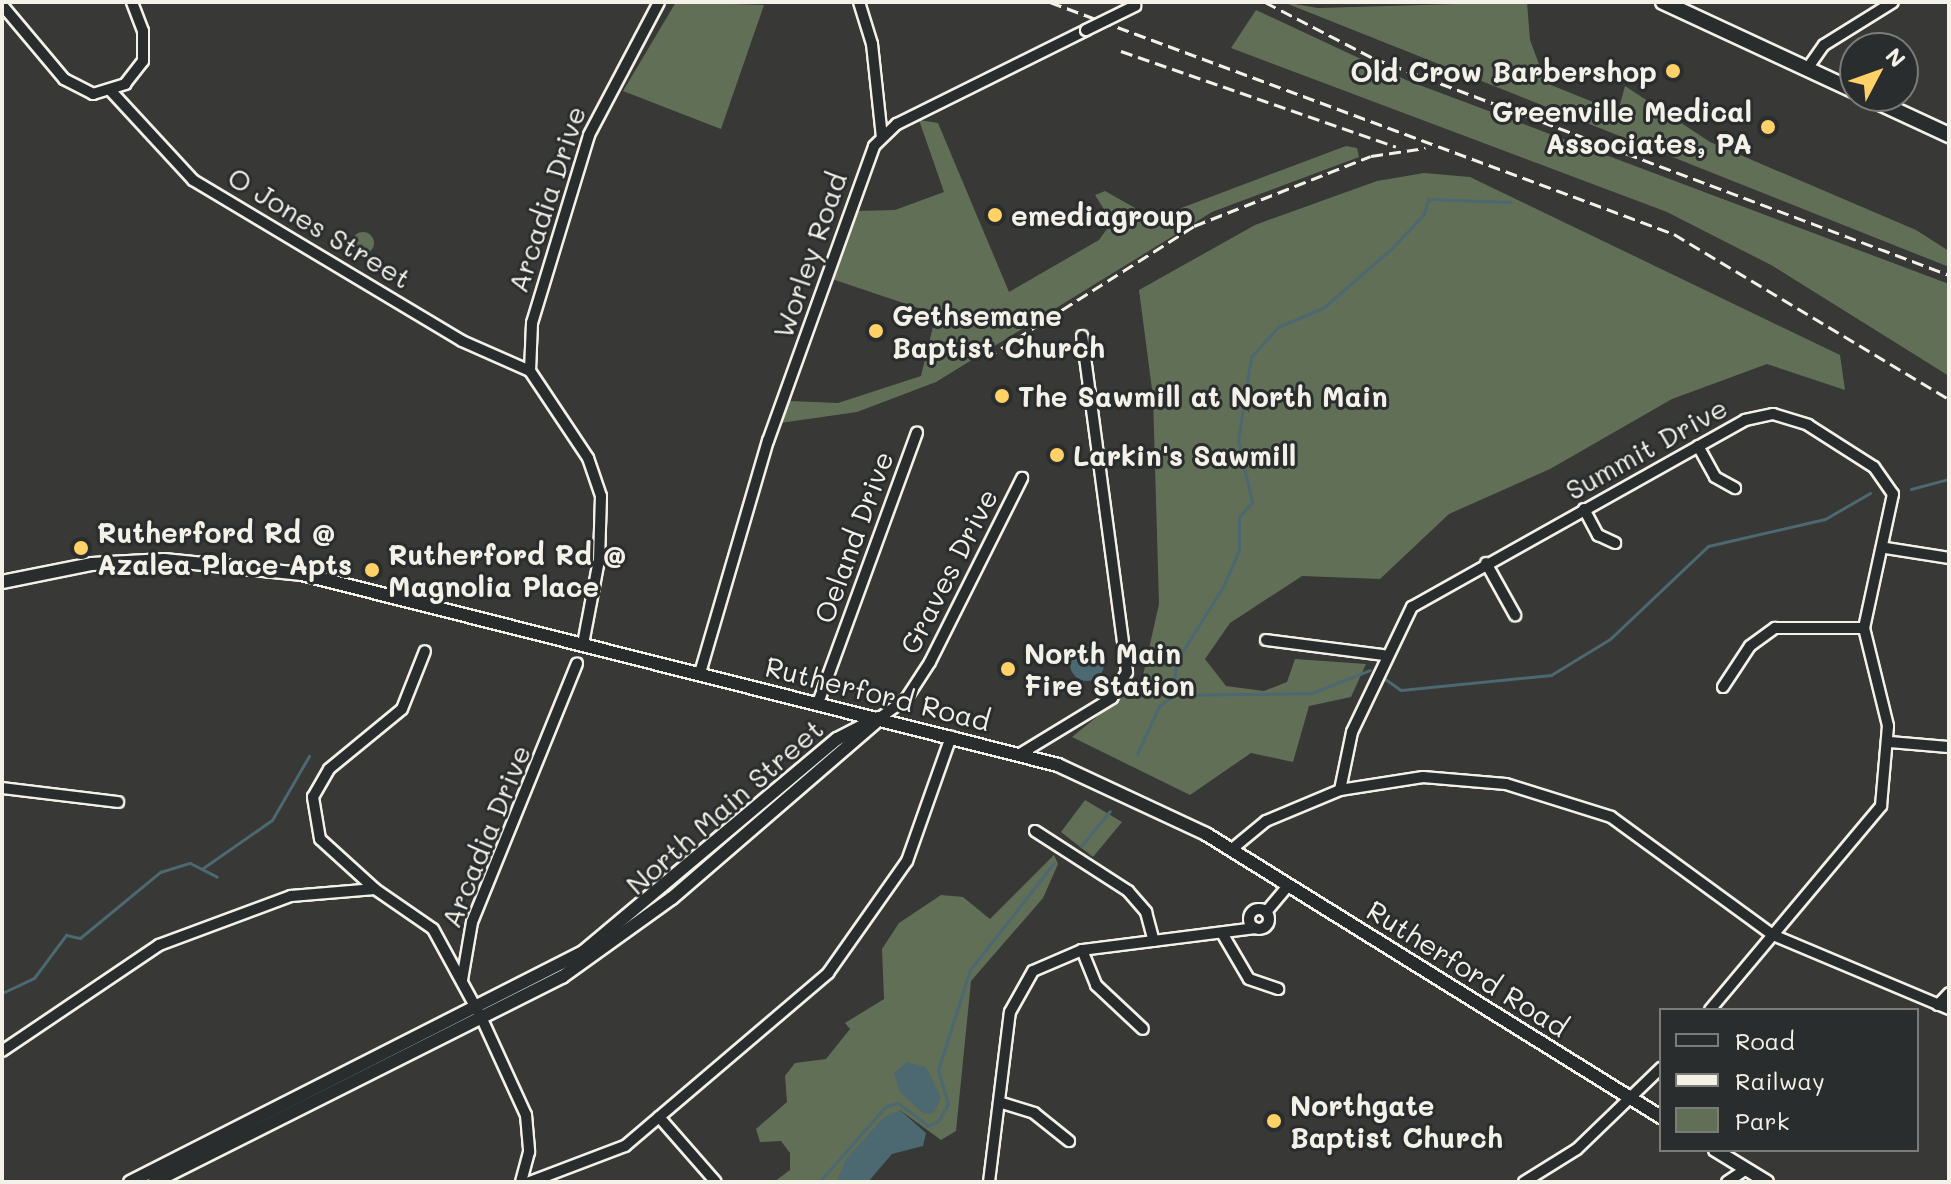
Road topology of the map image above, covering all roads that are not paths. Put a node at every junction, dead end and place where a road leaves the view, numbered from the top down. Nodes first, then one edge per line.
1 (132, 2) edge
2 (659, 2) edge
3 (859, 2) edge
4 (1663, 2) edge
5 (1893, 2) edge
6 (1139, 4) edge
7 (2, 5) edge
8 (1807, 69) junction
9 (1839, 84) edge
10 (111, 91) junction
11 (1899, 112) edge
12 (1949, 135) edge
13 (882, 137) junction
14 (1082, 336) dead end
15 (530, 371) junction
16 (917, 433) dead end
17 (1698, 446) junction
18 (1022, 478) dead end
19 (1735, 488) dead end
20 (1584, 509) junction
21 (1615, 543) dead end
22 (1886, 548) junction
23 (1949, 558) edge
24 (1486, 563) junction
25 (2, 582) edge
26 (1515, 615) dead end
27 (1864, 628) junction
28 (1266, 640) dead end
29 (583, 644) junction
30 (425, 651) dead end
31 (1383, 655) junction
32 (577, 664) dead end
33 (700, 673) junction
34 (1723, 687) dead end
35 (818, 703) junction
36 (881, 717) junction
37 (951, 737) junction
38 (1889, 742) junction
39 (1949, 747) edge
40 (1020, 754) junction
41 (2, 788) edge
42 (1340, 790) junction
43 (118, 802) dead end
44 (1035, 831) dead end
45 (1232, 849) junction
46 (1289, 885) junction
47 (375, 889) junction
48 (1266, 912) junction
49 (1249, 916) junction
50 (1255, 928) junction
51 (1222, 933) junction
52 (1773, 935) junction
53 (1154, 941) junction
54 (1082, 950) junction
55 (461, 982) junction
56 (1278, 989) dead end
57 (1949, 993) edge
58 (1938, 1005) junction
59 (1712, 1008) edge
60 (1949, 1009) edge
61 (479, 1015) junction
62 (1143, 1029) dead end
63 (2, 1051) edge
64 (1659, 1070) edge
65 (1633, 1099) junction
66 (1002, 1103) junction
67 (1659, 1116) edge
68 (659, 1117) junction
69 (1069, 1141) dead end
70 (214, 1146) junction
71 (1718, 1152) edge
72 (1746, 1169) junction
73 (130, 1182) edge
74 (154, 1182) edge
75 (521, 1182) edge
76 (530, 1182) edge
77 (716, 1182) edge
78 (989, 1182) edge
79 (1524, 1182) edge
80 (1727, 1182) edge
81 (1767, 1182) edge

1 - 10 street
2 - 15 street, Arcadia Drive
3 - 13 street
4 - 8 main road
5 - 8 street
6 - 13 street, bridge
7 - 10 street
8 - 9 main road
10 - 15 street, O Jones Street
11 - 12 main road
13 - 33 street, Worley Road
14 - 40 street
15 - 29 street
16 - 35 street, Oeland Drive
17 - 19 street
17 - 20 street, Summit Drive
17 - 22 street, Summit Drive
18 - 36 street, Graves Drive
20 - 21 street
20 - 24 street, Summit Drive
22 - 23 street
22 - 27 street, Summit Drive
24 - 26 street
24 - 31 street, Summit Drive
25 - 29 street, Rutherford Road
27 - 34 street
27 - 38 street, Summit Drive
28 - 31 street
29 - 33 street, Rutherford Road
30 - 47 street
31 - 42 street, Summit Drive
32 - 55 street, Arcadia Drive
33 - 35 street, Rutherford Road
35 - 36 street, Rutherford Road
36 - 37 street, Rutherford Road
36 - 61 street, North Main Street
37 - 40 street, Rutherford Road
37 - 68 street
38 - 39 street
38 - 52 street, Summit Drive
40 - 45 street, Rutherford Road
41 - 43 street
42 - 45 street
42 - 52 street
44 - 53 street
45 - 46 street, Rutherford Road
46 - 48 street
46 - 65 street, Rutherford Road
47 - 55 street
47 - 63 street
48 - 49 street
48 - 50 street
49 - 50 street
49 - 51 street
50 - 51 street
51 - 53 street
51 - 56 street
52 - 58 street
52 - 59 street, Summit Drive
53 - 54 street
54 - 62 street
54 - 66 street
55 - 61 street
57 - 58 street
58 - 60 street
61 - 70 street, North Main Street
61 - 75 street
64 - 65 street
65 - 67 street, Rutherford Road
65 - 79 street
66 - 69 street
66 - 78 street
68 - 76 street
68 - 77 street
70 - 73 street, North Main Street
70 - 74 street, North Main Street
71 - 72 street
72 - 80 street
72 - 81 street

